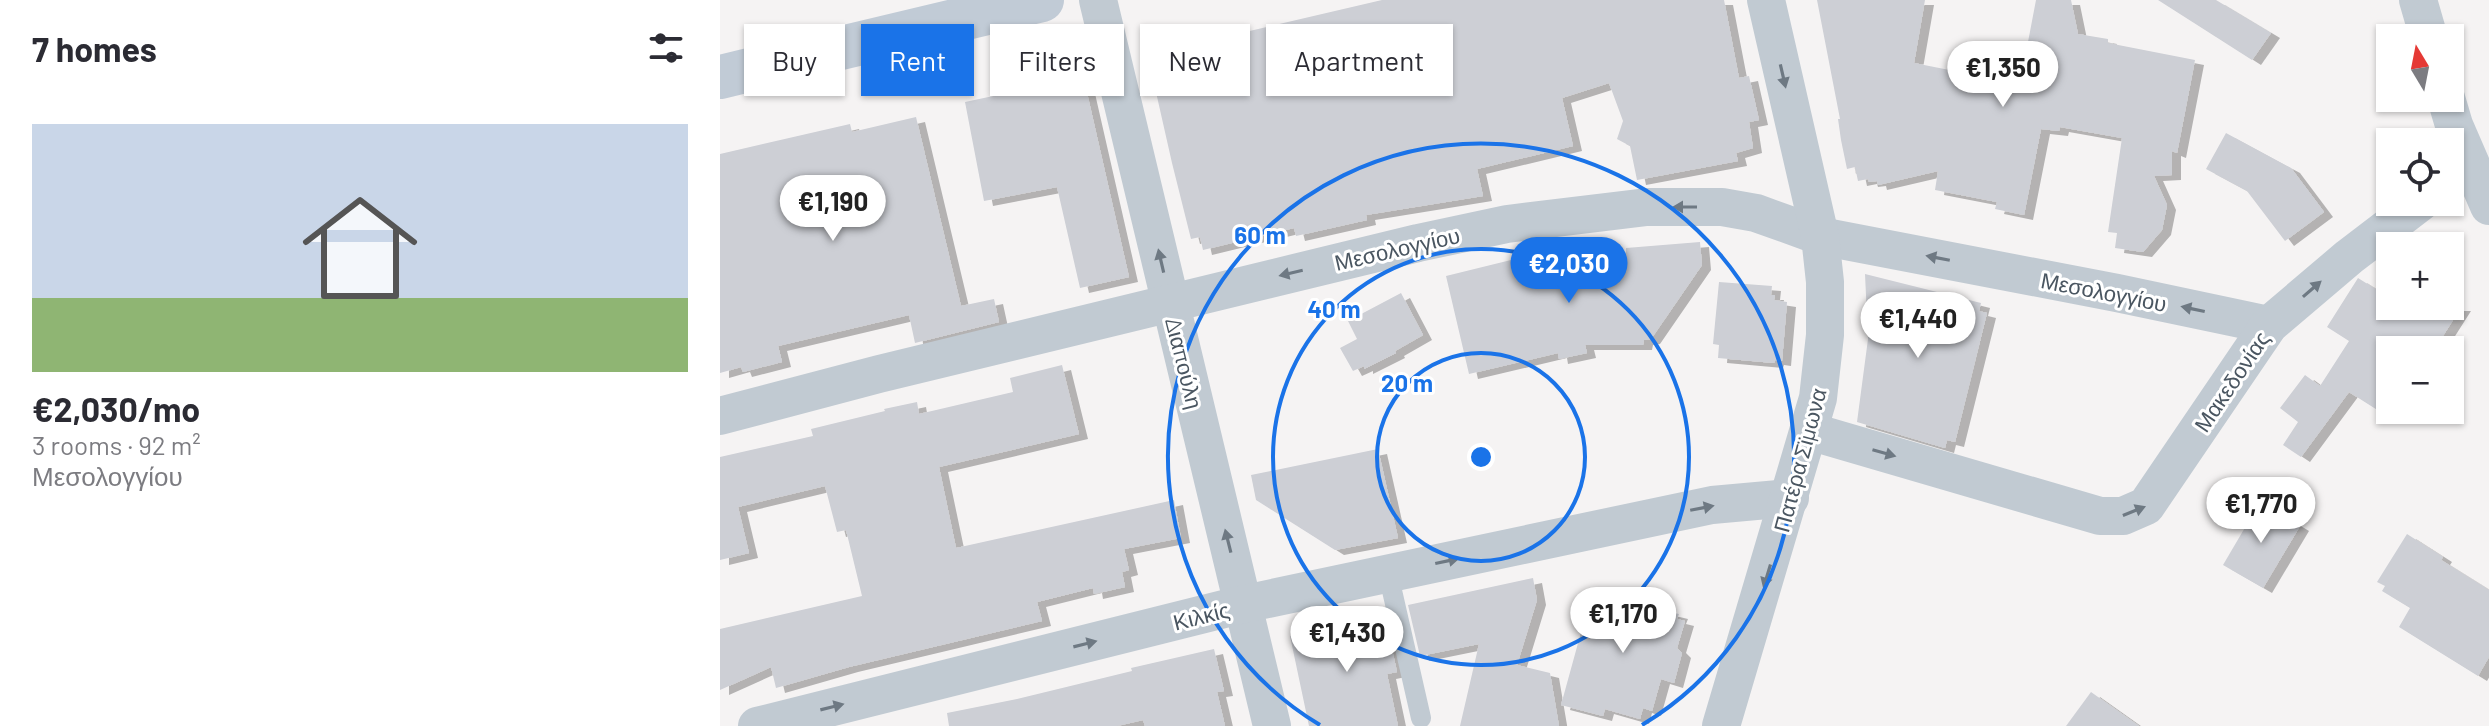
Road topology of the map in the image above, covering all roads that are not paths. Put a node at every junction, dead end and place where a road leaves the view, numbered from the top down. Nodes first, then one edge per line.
1 (1042, 0) edge
2 (1098, 0) edge
3 (1766, 0) edge
4 (2418, 0) edge
5 (2425, 24) edge
6 (720, 77) edge
7 (2451, 112) edge
8 (2470, 168) edge
9 (2489, 206) edge
10 (2403, 216) edge
11 (1820, 236) junction
12 (1170, 302) junction
13 (2269, 325) junction
14 (720, 416) edge
15 (1809, 431) junction
16 (1790, 498) junction
17 (1388, 573) junction
18 (1244, 604) junction
19 (1421, 718) dead end
20 (757, 726) edge
21 (1272, 726) edge
22 (1721, 726) edge

1 - 6 main road
12 -> 2 street, Διαπούλη
3 -> 11 street, Πατέρα Σϊμωνα
4 - 5 street
7 - 8 street
8 - 9 street
13 -> 10 street, Μακεδονίας
11 -> 12 street, Μεσολογγίου
13 -> 11 street, Μεσολογγίου
11 - 15 street, Πατέρα Σϊμωνα
12 - 14 street, Μεσολογγίου
18 -> 12 street, Διαπούλη
15 -> 13 street, Μακεδονίας
15 - 16 street, Πατέρα Σϊμωνα
17 -> 16 street, Κιλκίς
16 -> 22 street, Πατέρα Σϊμωνα
17 - 18 street, Κιλκίς
17 - 19 lane
20 -> 18 street, Κιλκίς
18 - 21 street, Διαπούλη

